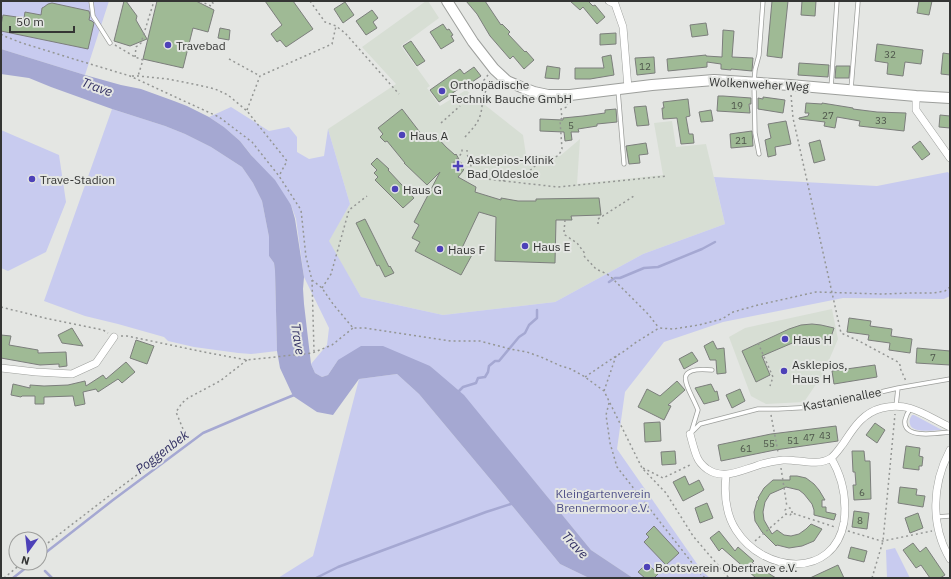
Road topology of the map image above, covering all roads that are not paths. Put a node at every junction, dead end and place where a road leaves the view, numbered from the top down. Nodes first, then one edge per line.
1 (91, 1) edge
2 (447, 1) edge
3 (763, 1) edge
4 (837, 1) edge
5 (613, 2) edge
6 (858, 2) edge
7 (110, 43) road end
8 (754, 83) junction
9 (623, 89) junction
10 (831, 89) junction
11 (851, 90) junction
12 (916, 96) junction
13 (950, 98) edge
14 (759, 154) dead end
15 (950, 158) edge
16 (624, 164) dead end
17 (114, 337) road end
18 (1, 368) edge
19 (712, 370) dead end
20 (950, 379) edge
21 (898, 388) junction
22 (896, 406) junction
23 (910, 408) junction
24 (950, 427) edge
25 (950, 432) edge
26 (690, 434) junction
27 (950, 450) edge
28 (831, 458) junction
29 (726, 474) junction
30 (950, 516) edge
31 (936, 517) junction
32 (950, 559) edge

1 - 7 lane
2 - 9 street, Wolkenweher Weg
3 - 8 lane
4 - 10 lane
5 - 9 street
6 - 11 lane
8 - 9 street, Wolkenweher Weg
8 - 10 street, Wolkenweher Weg
8 - 14 lane
9 - 16 lane
10 - 11 street, Wolkenweher Weg
11 - 12 street, Wolkenweher Weg
12 - 13 street, Wolkenweher Weg
12 - 15 street
17 - 18 street
19 - 26 lane
20 - 21 lane, Kastanienallee
21 - 22 lane
21 - 26 lane, Kastanienallee
22 - 23 street
22 - 28 street
23 - 24 street
23 - 25 lane
26 - 29 street
27 - 31 street
28 - 29 street
28 - 29 street
30 - 31 lane
31 - 32 street

